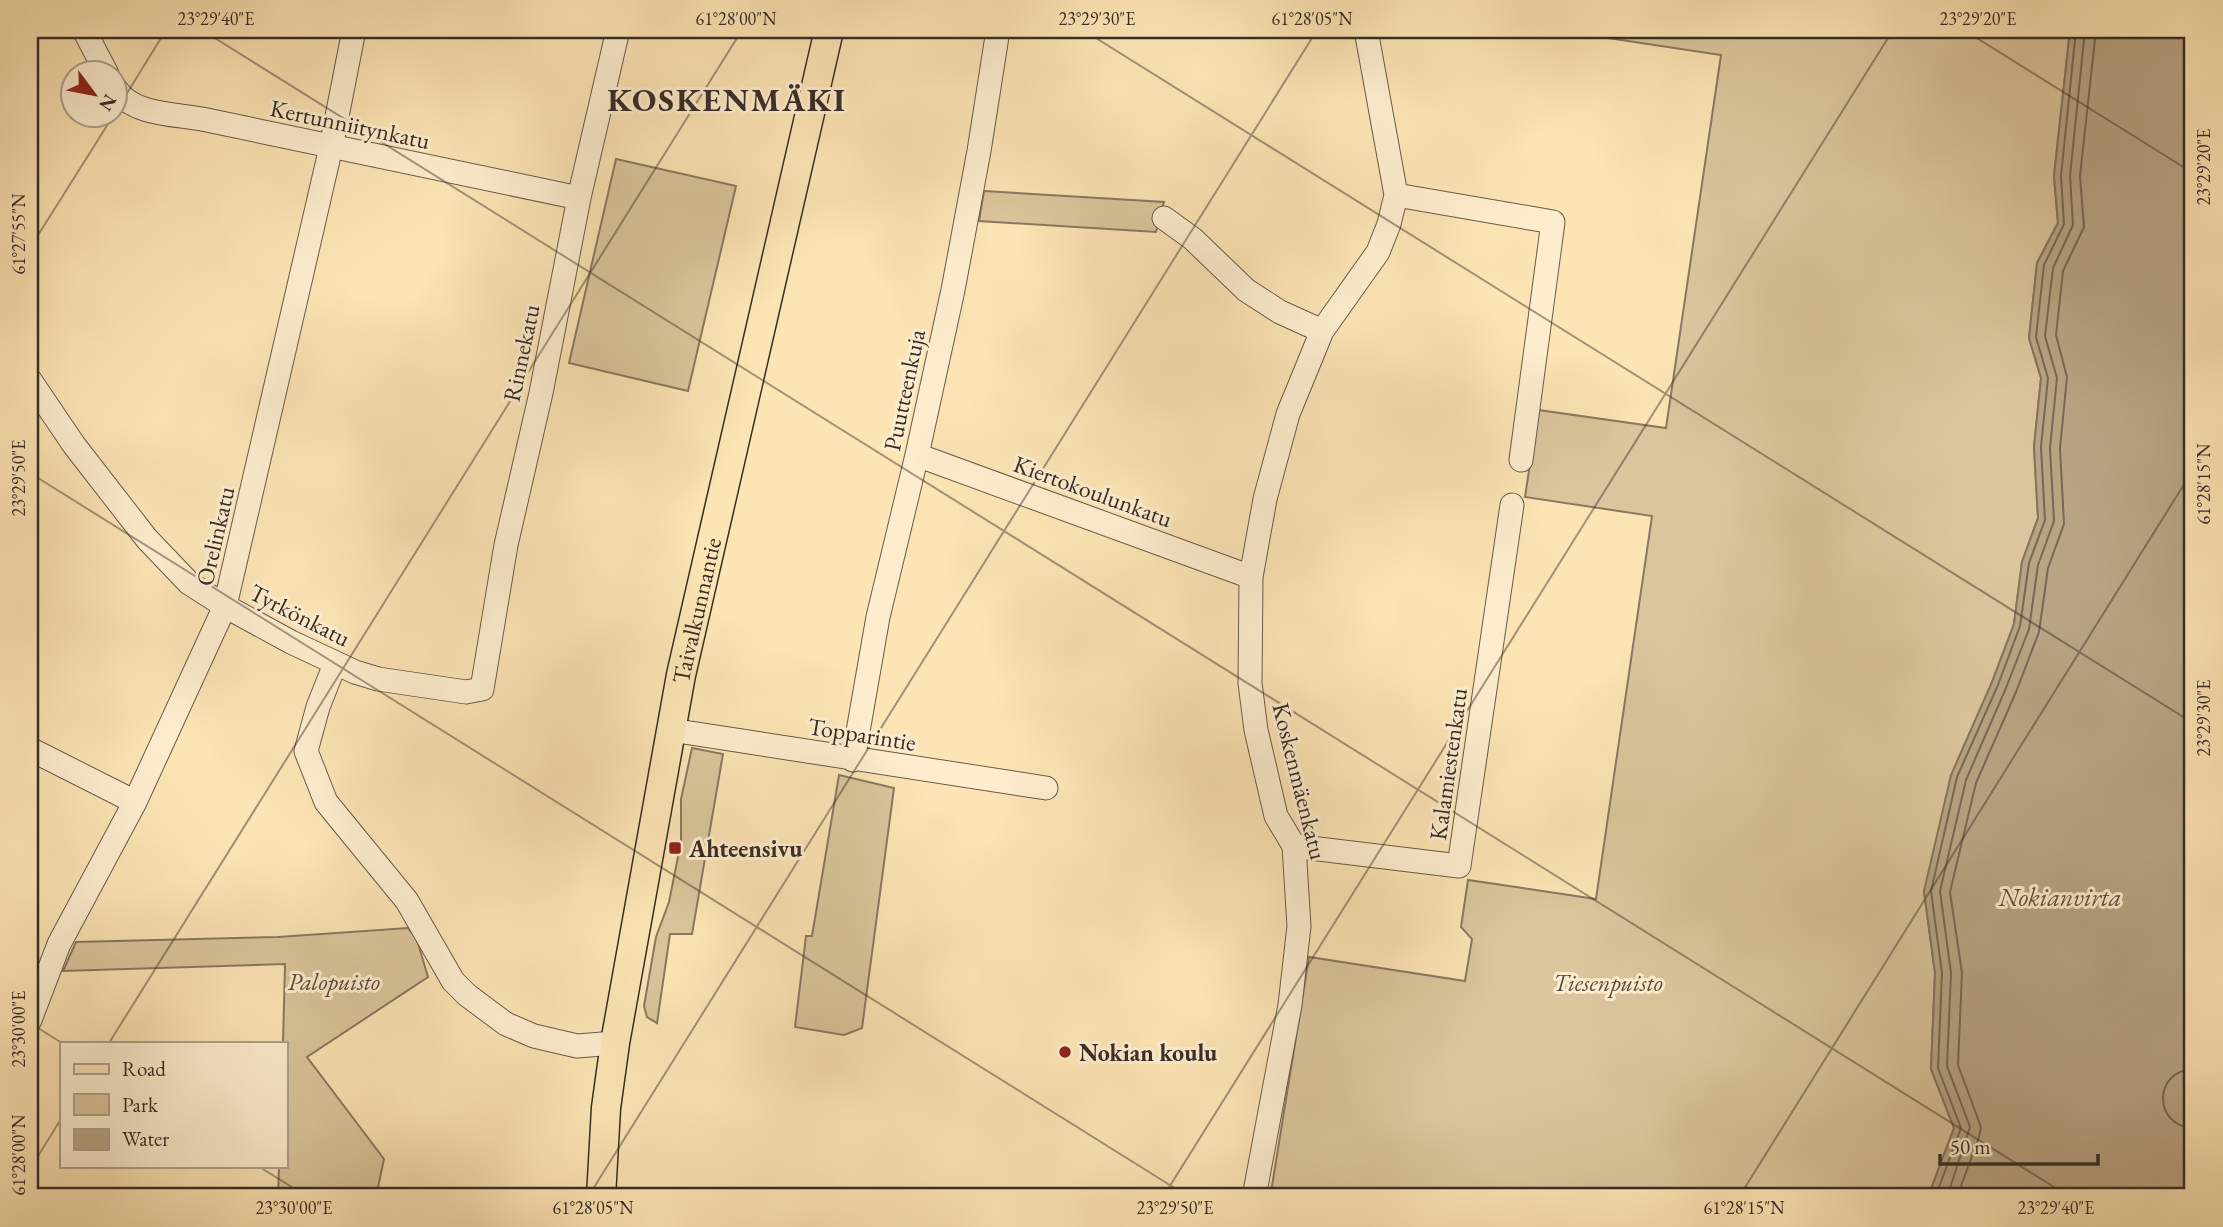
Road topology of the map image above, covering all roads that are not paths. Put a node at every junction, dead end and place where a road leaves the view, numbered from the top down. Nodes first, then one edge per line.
1 (84, 30) edge
2 (354, 30) edge
3 (618, 30) edge
4 (829, 30) edge
5 (998, 30) edge
6 (1366, 30) edge
7 (100, 60) edge
8 (130, 103) edge
9 (331, 147) junction
10 (1396, 195) junction
11 (579, 198) junction
12 (1164, 218) dead end
13 (1322, 331) junction
14 (30, 380) edge
15 (917, 455) junction
16 (1521, 460) dead end
17 (1512, 505) dead end
18 (1251, 576) junction
19 (225, 606) junction
20 (335, 664) junction
21 (482, 689) joint
22 (671, 730) junction
23 (30, 749) edge
24 (853, 760) junction
25 (1046, 788) dead end
26 (135, 802) junction
27 (1294, 846) junction
28 (30, 1020) edge
29 (615, 1043) junction
30 (601, 1197) edge
31 (1254, 1197) edge

1 - 7 street
2 - 9 street, Orelinkatu
3 - 11 street, Rinnekatu
4 - 22 main road, Taivalkunnantie
5 - 15 street, Puutteenkuja
6 - 10 street, Koskenmäenkatu
8 - 9 street, Kertunniitynkatu
9 - 11 street, Kertunniitynkatu
9 - 19 street, Orelinkatu
10 - 13 street, Koskenmäenkatu
10 - 16 street
11 - 21 street, Rinnekatu
12 - 13 street
13 - 18 street, Koskenmäenkatu
14 - 19 street, Tyrkönkatu
15 - 18 street, Kiertokoulunkatu
15 - 24 street, Puutteenkuja
17 - 27 street, Kalamiestenkatu
18 - 27 street, Koskenmäenkatu
19 - 20 street, Tyrkönkatu
19 - 26 street, Orelinkatu
20 - 21 street, Tyrkönkatu
20 - 29 street
22 - 24 street, Topparintie
22 - 29 main road, Taivalkunnantie
23 - 26 street
24 - 25 street, Topparintie
26 - 28 street, Orelinkatu
27 - 31 street, Koskenmäenkatu
29 - 30 main road, Taivalkunnantie

